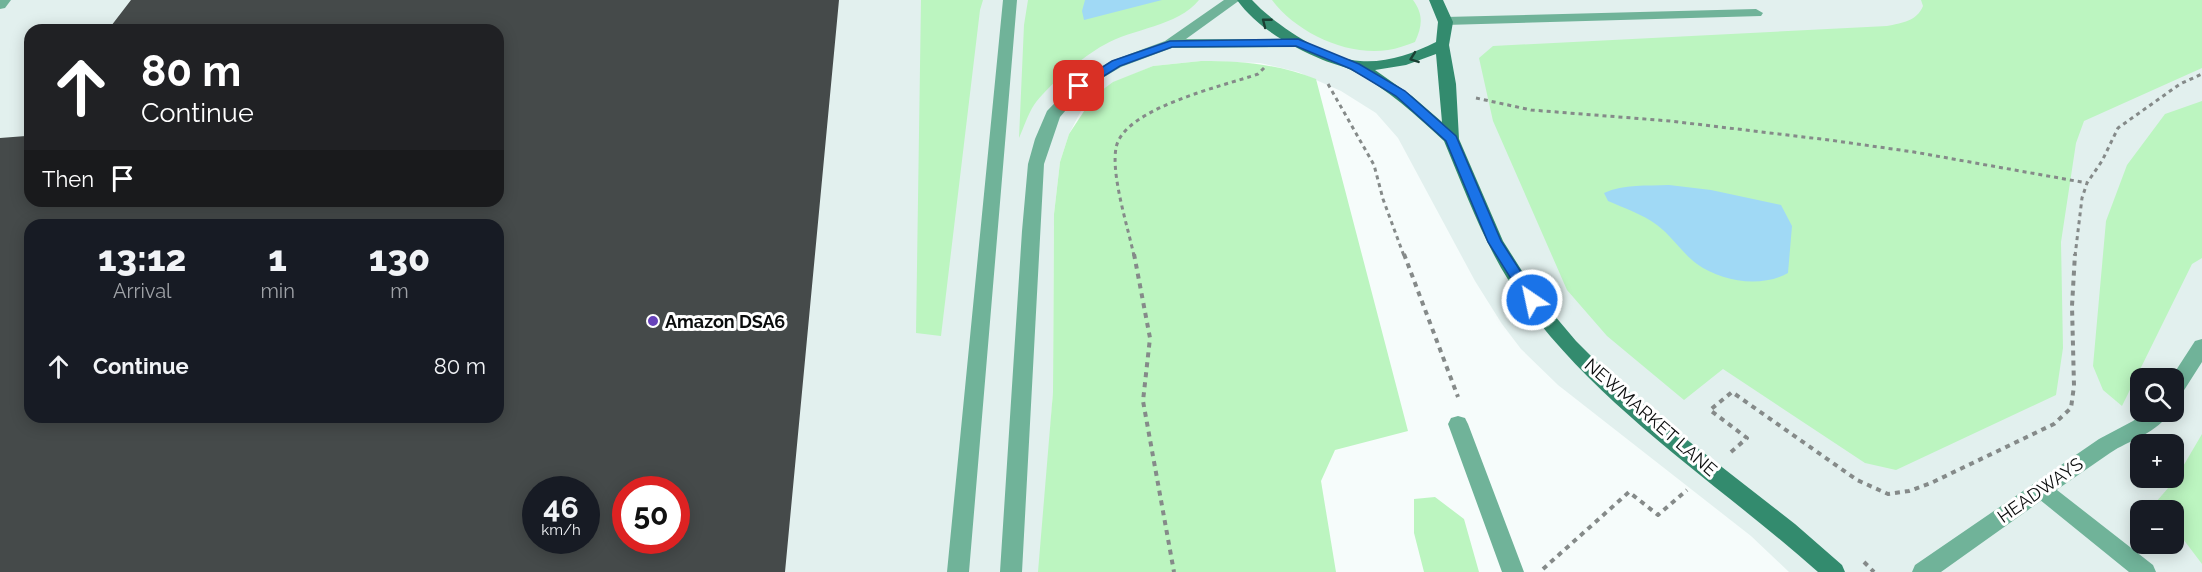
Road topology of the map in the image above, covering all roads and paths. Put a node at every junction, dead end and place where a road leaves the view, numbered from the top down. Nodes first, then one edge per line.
1 (4, 0) edge
2 (1010, 0) edge
3 (1233, 0) edge
4 (1244, 0) edge
5 (1436, 0) edge
6 (0, 5) edge
7 (1756, 13) dead end
8 (1445, 21) junction
9 (1298, 43) junction
10 (1170, 44) junction
11 (1442, 45) junction
12 (1273, 61) dead end
13 (1355, 66) junction
14 (2202, 74) edge
15 (1326, 80) dead end
16 (1466, 95) dead end
17 (1451, 139) junction
18 (2087, 183) junction
19 (2202, 346) edge
20 (2184, 374) edge
21 (2146, 422) edge
22 (1458, 424) joint
23 (1726, 446) dead end
24 (1732, 451) junction
25 (1741, 458) dead end
26 (1690, 488) dead end
27 (2041, 489) junction
28 (1858, 558) dead end
29 (958, 572) edge
30 (1011, 572) edge
31 (1174, 572) edge
32 (1513, 572) edge
33 (1540, 572) edge
34 (1834, 572) edge
35 (1874, 572) edge
36 (1923, 572) edge
37 (2145, 572) edge

1 - 6 street
2 - 29 street
3 - 10 street
9 -> 4 main road, NEWMARKET LANE
5 - 8 main road
7 - 8 street
8 - 11 main road, NEWMARKET LANE
9 - 10 street
9 - 13 main road, NEWMARKET LANE
10 - 30 street
11 -> 13 main road, NEWMARKET LANE
11 - 17 main road, NEWMARKET LANE
12 - 31 path
13 - 17 main road, NEWMARKET LANE
14 - 18 path
15 - 22 path
16 - 18 path
17 - 34 main road, NEWMARKET LANE
18 - 24 path
19 - 20 street
21 - 27 street, HEADWAYS
22 - 32 street
23 - 24 path
24 - 25 path
26 - 33 path
27 - 36 street, HEADWAYS
27 - 37 street
28 - 35 path

